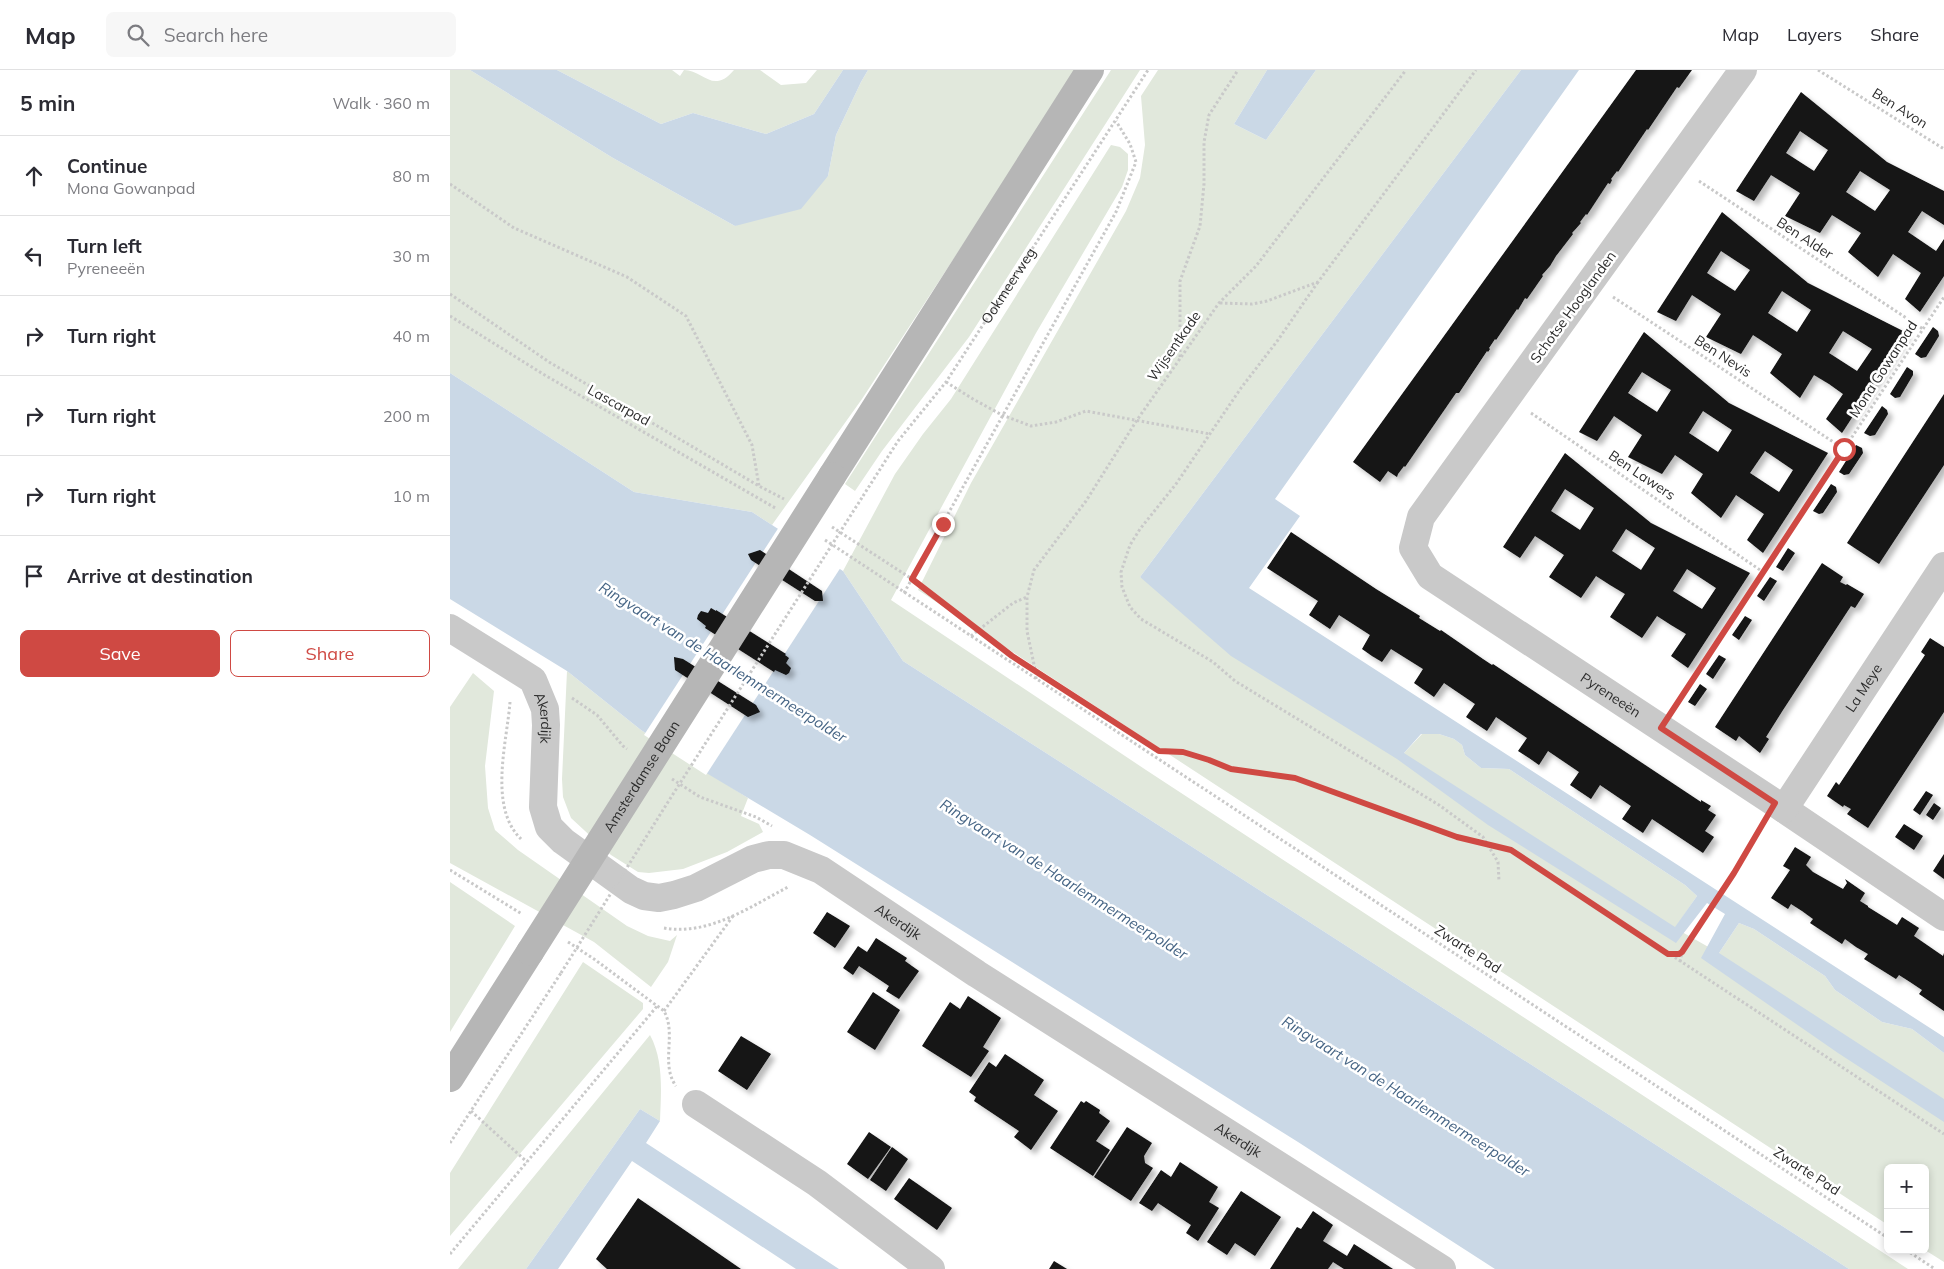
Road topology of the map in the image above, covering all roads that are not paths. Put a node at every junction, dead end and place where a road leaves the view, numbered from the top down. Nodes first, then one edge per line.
1 (1090, 70) edge
2 (1743, 70) edge
3 (1413, 548) joint
4 (1944, 566) edge
5 (450, 628) edge
6 (1780, 806) junction
7 (1944, 917) edge
8 (450, 1078) edge
9 (696, 1104) road end
10 (931, 1269) edge
11 (1442, 1269) edge

1 - 8 main road, Amsterdamse Baan, bridge
2 - 3 street, Schotse Hooglanden
3 - 6 street, Pyreneeën
4 - 6 street, La Meye
5 - 11 street, Akerdijk
6 - 7 street, Pyreneeën
9 - 10 street

